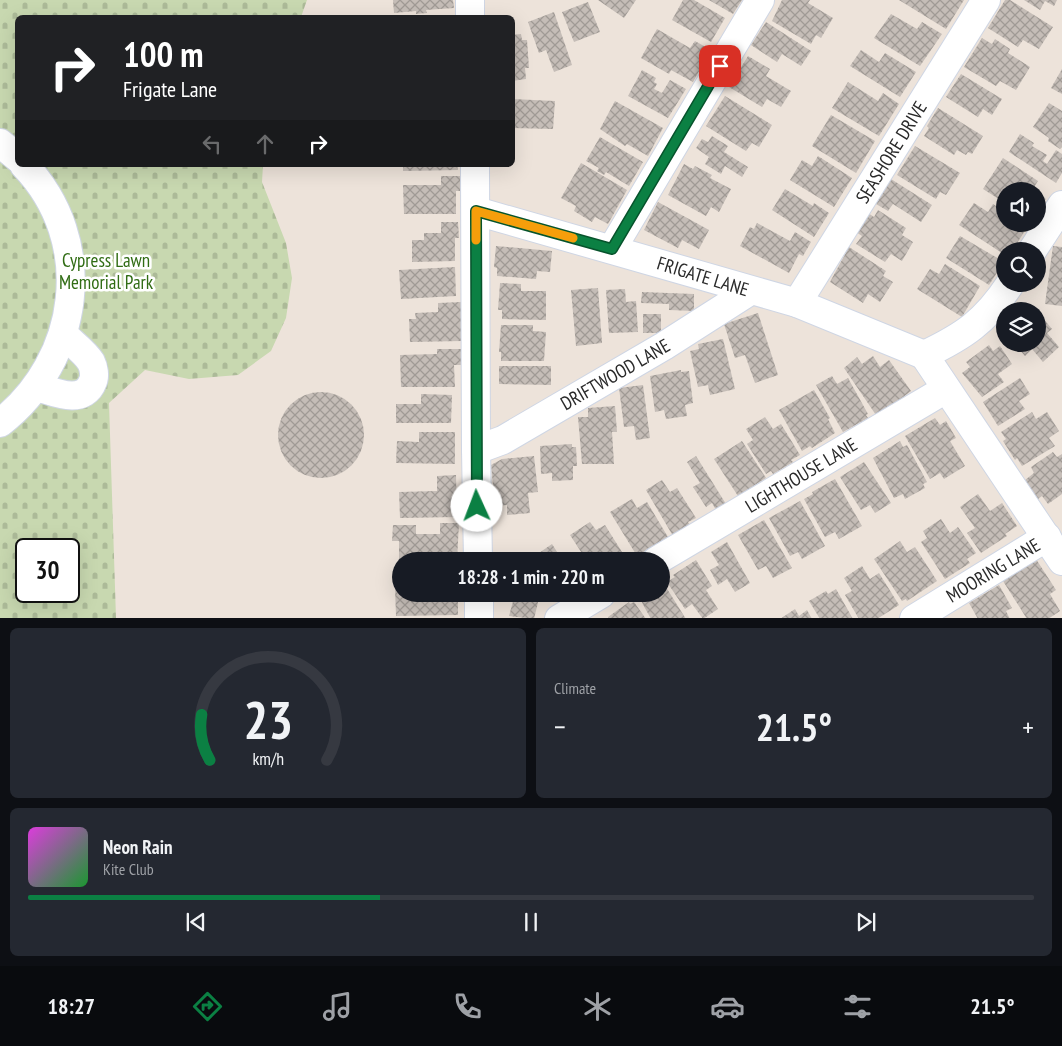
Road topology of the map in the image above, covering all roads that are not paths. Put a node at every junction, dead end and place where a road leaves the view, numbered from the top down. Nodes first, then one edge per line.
1 (760, 0) edge
2 (986, 0) edge
3 (0, 143) edge
4 (15, 156) edge
5 (26, 167) edge
6 (475, 167) edge
7 (1062, 205) edge
8 (476, 211) junction
9 (1038, 242) edge
10 (612, 249) junction
11 (750, 291) junction
12 (1004, 292) edge
13 (797, 303) junction
14 (63, 334) junction
15 (924, 355) junction
16 (37, 387) junction
17 (946, 389) junction
18 (0, 423) edge
19 (476, 450) junction
20 (1046, 537) junction
21 (478, 552) edge
22 (670, 553) edge
23 (1062, 561) edge
24 (479, 602) edge
25 (587, 602) edge
26 (479, 618) edge
27 (559, 618) edge
28 (914, 618) edge

1 - 10 street
2 - 13 street, SEASHORE DRIVE
3 - 4 street
5 - 14 street
6 - 8 street
7 - 9 street
8 - 10 street, FRIGATE LANE
8 - 19 street
10 - 11 street, FRIGATE LANE
11 - 13 street, FRIGATE LANE
11 - 19 street, DRIFTWOOD LANE
12 - 15 street
13 - 15 street, FRIGATE LANE
14 - 16 street
14 - 16 street
15 - 17 street
16 - 18 street
17 - 20 street
17 - 22 street, LIGHTHOUSE LANE
19 - 21 street
20 - 23 street
20 - 28 street, MOORING LANE
24 - 26 street
25 - 27 street

